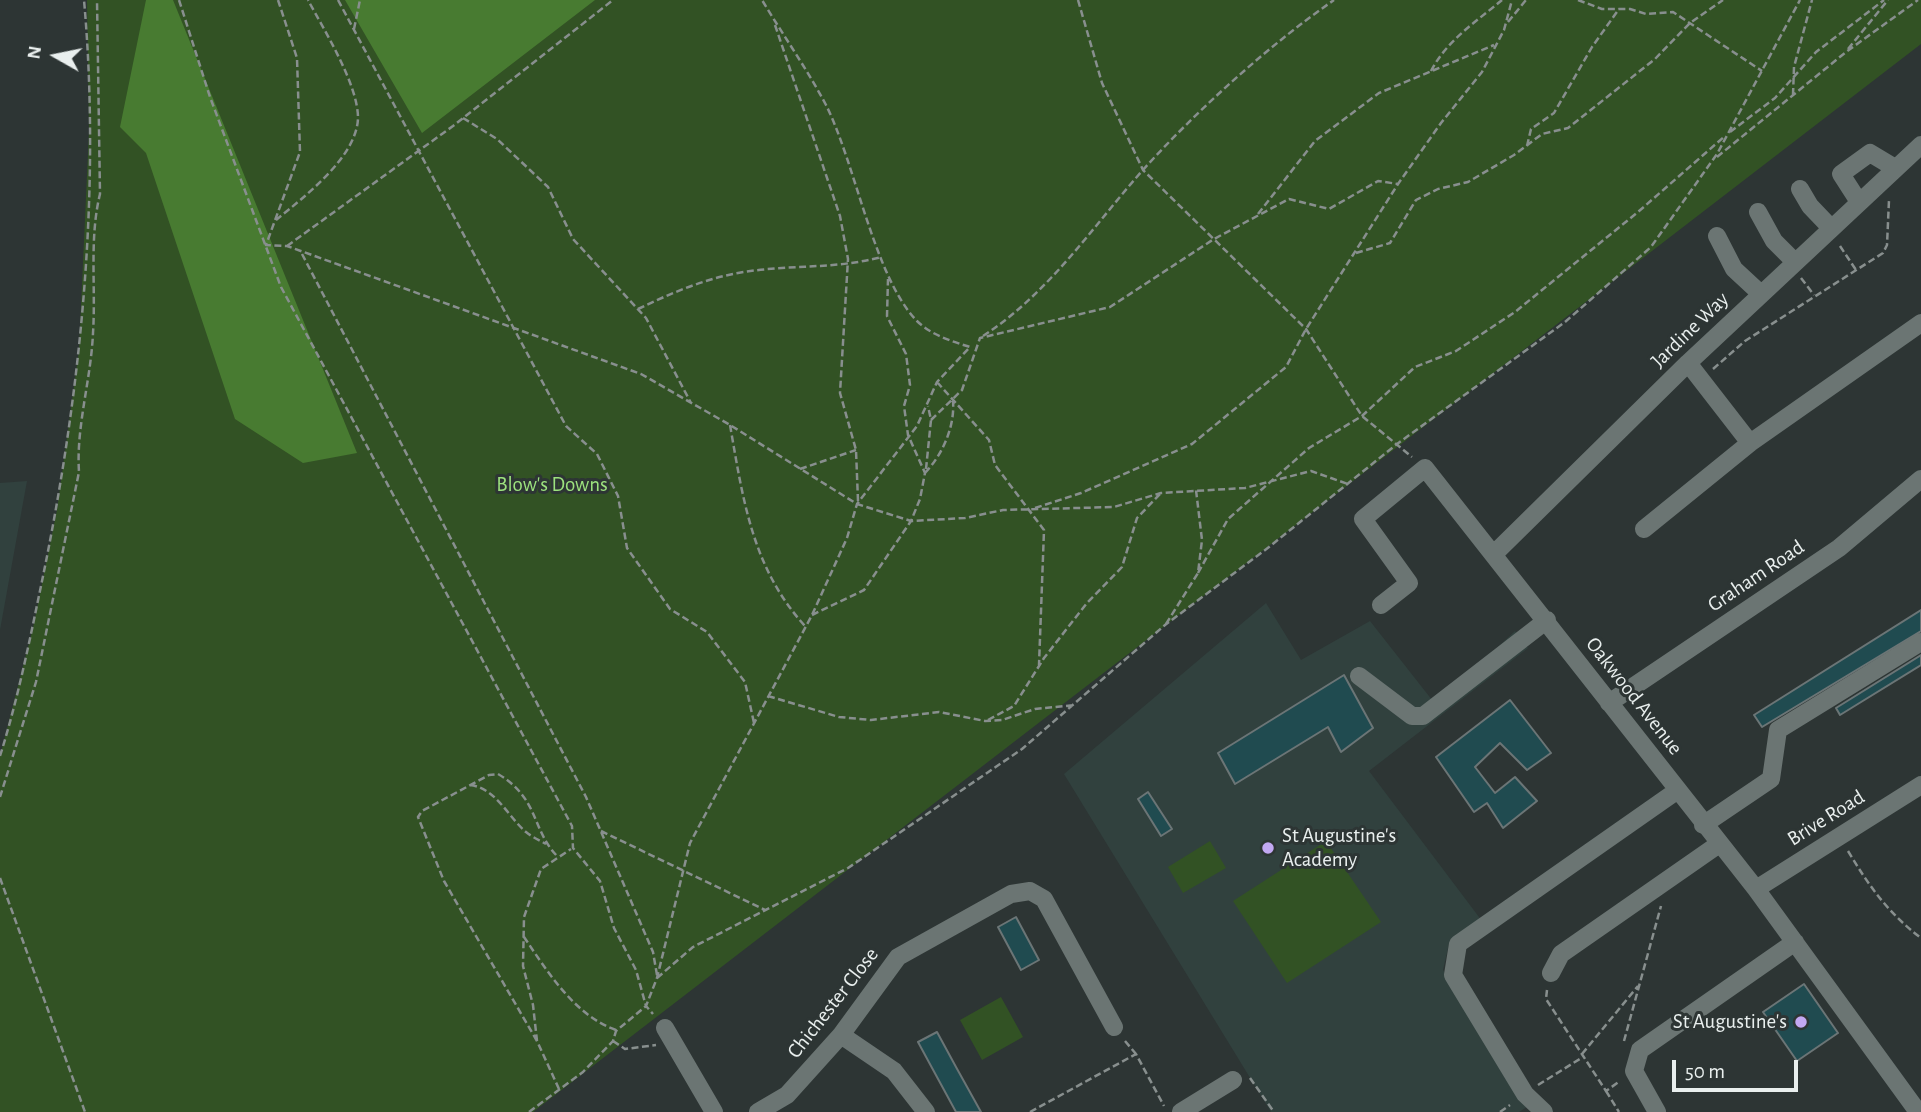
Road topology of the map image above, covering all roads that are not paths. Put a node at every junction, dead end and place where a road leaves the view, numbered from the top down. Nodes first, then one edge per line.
1 (1921, 145) edge
2 (1892, 170) junction
3 (1800, 189) dead end
4 (1859, 202) junction
5 (1758, 212) dead end
6 (1832, 233) junction
7 (1717, 236) dead end
8 (1796, 267) junction
9 (1761, 294) junction
10 (1921, 323) edge
11 (1688, 363) junction
12 (1750, 443) junction
13 (1921, 479) edge
14 (1644, 529) dead end
15 (1494, 554) junction
16 (1381, 605) dead end
17 (1547, 620) junction
18 (1921, 642) edge
19 (1359, 676) dead end
20 (1609, 703) junction
21 (1921, 786) edge
22 (1678, 790) junction
23 (1703, 825) junction
24 (1719, 845) junction
25 (1756, 889) junction
26 (1795, 942) junction
27 (1551, 973) road end
28 (1114, 1027) dead end
29 (668, 1033) road end
30 (841, 1035) junction
31 (1233, 1080) road end
32 (713, 1112) edge
33 (758, 1112) edge
34 (926, 1112) edge
35 (1181, 1112) edge
36 (1544, 1112) edge
37 (1657, 1112) edge
38 (1918, 1112) edge

1 - 2 street, Jardine Way
2 - 4 street, Jardine Way
2 - 4 street
3 - 6 street
4 - 6 street, Jardine Way
5 - 8 street
6 - 8 street, Jardine Way
7 - 9 street
8 - 9 street, Jardine Way
9 - 11 street, Jardine Way
10 - 12 street
11 - 12 street
11 - 15 street, Jardine Way
12 - 14 street
13 - 20 street, Graham Road
15 - 16 street, Oakwood Avenue
15 - 17 street, Oakwood Avenue
17 - 19 street
17 - 20 street, Oakwood Avenue
18 - 23 street
20 - 22 street, Oakwood Avenue
21 - 25 street, Brive Road
22 - 23 street, Oakwood Avenue
22 - 36 street
23 - 24 street, Oakwood Avenue
24 - 25 street, Oakwood Avenue
24 - 27 street
25 - 26 street, Oakwood Avenue
26 - 37 street
26 - 38 street, Oakwood Avenue
28 - 30 street, Chichester Close
29 - 32 street
30 - 33 street, Chichester Close
30 - 34 street
31 - 35 street

